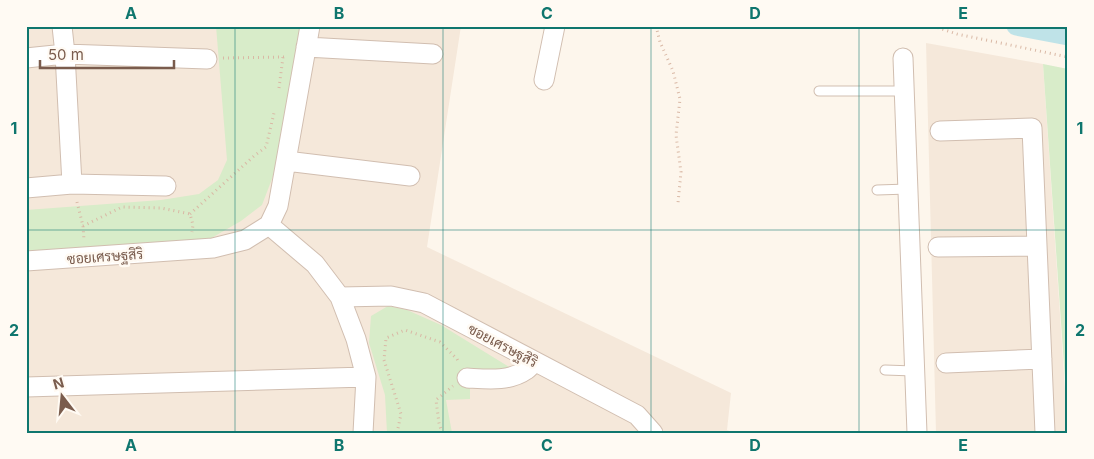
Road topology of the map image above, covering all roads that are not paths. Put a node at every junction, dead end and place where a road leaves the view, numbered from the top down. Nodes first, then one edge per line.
1 (62, 26) edge
2 (310, 26) edge
3 (555, 26) edge
4 (305, 53) junction
5 (65, 54) junction
6 (433, 54) dead end
7 (26, 58) edge
8 (903, 58) dead end
9 (207, 59) road end
10 (544, 80) dead end
11 (819, 91) dead end
12 (904, 91) junction
13 (940, 131) dead end
14 (286, 161) junction
15 (410, 176) dead end
16 (72, 184) junction
17 (166, 186) dead end
18 (26, 188) edge
19 (908, 189) junction
20 (877, 190) dead end
21 (269, 225) junction
22 (1037, 246) junction
23 (938, 247) dead end
24 (26, 261) edge
25 (340, 297) junction
26 (1042, 360) junction
27 (535, 362) junction
28 (946, 363) dead end
29 (885, 370) dead end
30 (914, 371) junction
31 (461, 375) road end
32 (366, 376) junction
33 (26, 387) edge
34 (363, 433) edge
35 (653, 433) edge
36 (917, 433) edge
37 (1046, 433) edge

1 - 5 street
2 - 4 street
3 - 10 street
4 - 6 street
4 - 14 street
5 - 7 street
5 - 9 street
5 - 16 street
8 - 12 street
11 - 12 lane
12 - 19 street
13 - 22 street
14 - 15 street
14 - 21 street
16 - 17 street
16 - 18 street
19 - 20 lane
19 - 30 street
21 - 24 street, ซอยเศรษฐสิริ
21 - 25 street
22 - 23 street
22 - 26 street
25 - 27 street, ซอยเศรษฐสิริ
25 - 32 street
26 - 28 street
26 - 37 street
27 - 31 street
27 - 35 street, ซอยเศรษฐสิริ
29 - 30 lane
30 - 36 street
32 - 33 street
32 - 34 street

